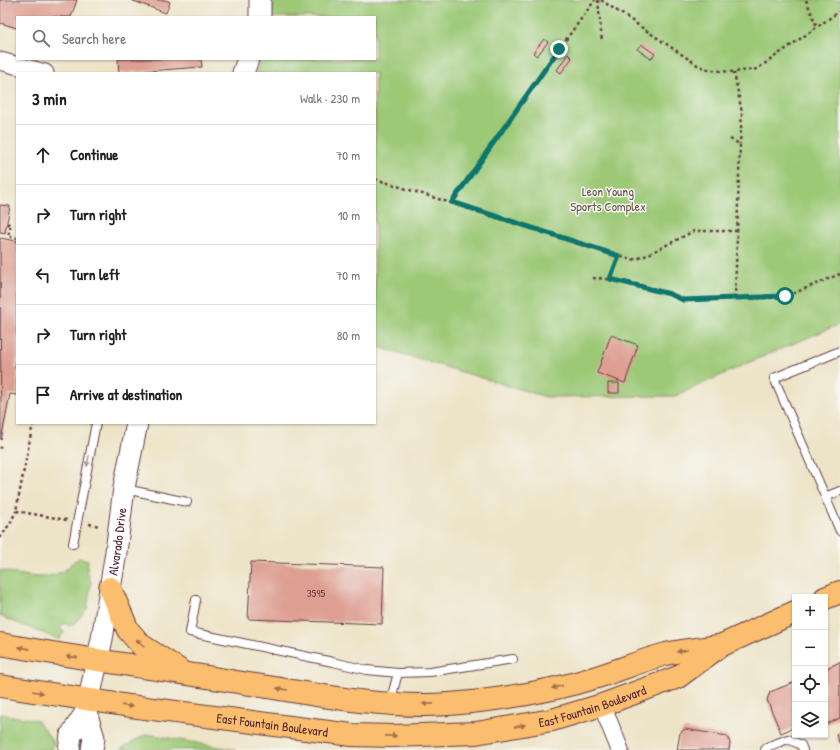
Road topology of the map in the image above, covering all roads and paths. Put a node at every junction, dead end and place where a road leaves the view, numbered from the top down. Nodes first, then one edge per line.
1 (260, 0) edge
2 (596, 0) edge
3 (601, 0) edge
4 (806, 0) edge
5 (840, 11) edge
6 (260, 16) edge
7 (817, 27) junction
8 (602, 42) dead end
9 (248, 60) edge
10 (0, 61) edge
11 (41, 72) edge
12 (243, 72) edge
13 (734, 72) junction
14 (730, 139) dead end
15 (740, 144) junction
16 (376, 179) edge
17 (452, 202) junction
18 (7, 224) dead end
19 (738, 231) junction
20 (16, 238) edge
21 (619, 256) junction
22 (840, 274) edge
23 (594, 278) dead end
24 (610, 279) junction
25 (736, 298) junction
26 (840, 351) edge
27 (33, 424) edge
28 (96, 424) edge
29 (137, 424) edge
30 (124, 488) junction
31 (840, 491) edge
32 (825, 496) junction
33 (187, 502) dead end
34 (16, 511) junction
35 (77, 522) junction
36 (102, 526) dead end
37 (840, 531) edge
38 (0, 538) edge
39 (72, 544) dead end
40 (110, 588) junction
41 (840, 592) edge
42 (828, 597) edge
43 (196, 600) dead end
44 (792, 613) edge
45 (0, 644) edge
46 (720, 646) junction
47 (513, 659) dead end
48 (97, 660) junction
49 (184, 673) junction
50 (398, 673) junction
51 (0, 686) edge
52 (390, 704) junction
53 (602, 705) junction
54 (87, 706) junction
55 (69, 750) edge
56 (92, 750) edge
57 (620, 750) edge
58 (765, 750) edge
59 (803, 750) edge

1 - 6 street
2 - 8 path
2 - 17 path
3 - 13 path
4 - 7 path
5 - 7 path
7 - 13 path
9 - 12 street
10 - 11 street
13 - 15 path
14 - 15 path
15 - 19 path
16 - 17 path
17 - 21 path
18 - 20 path
19 - 21 path
19 - 25 path
21 - 24 path
22 - 25 path
23 - 24 path
24 - 25 path
26 - 32 lane
27 - 34 path
28 -> 35 lane
29 - 30 street, Alvarado Drive
30 - 33 lane
30 - 40 street, Alvarado Drive
31 - 32 lane
32 - 37 lane
34 - 35 path
34 - 38 path
35 - 36 path
35 - 39 lane
40 - 48 street, Alvarado Drive
49 -> 40 highway
41 - 42 highway
43 - 50 lane
44 - 46 highway, East Fountain Boulevard
48 -> 45 highway, East Fountain Boulevard
46 -> 52 highway, East Fountain Boulevard
46 - 53 highway, East Fountain Boulevard
47 - 50 lane
48 - 49 highway, East Fountain Boulevard
48 - 54 street, Alvarado Drive
52 -> 49 highway, East Fountain Boulevard
50 - 52 lane
51 -> 54 highway, East Fountain Boulevard
54 -> 53 highway, East Fountain Boulevard
53 - 57 street
54 - 55 street
54 - 56 street
58 - 59 lane

